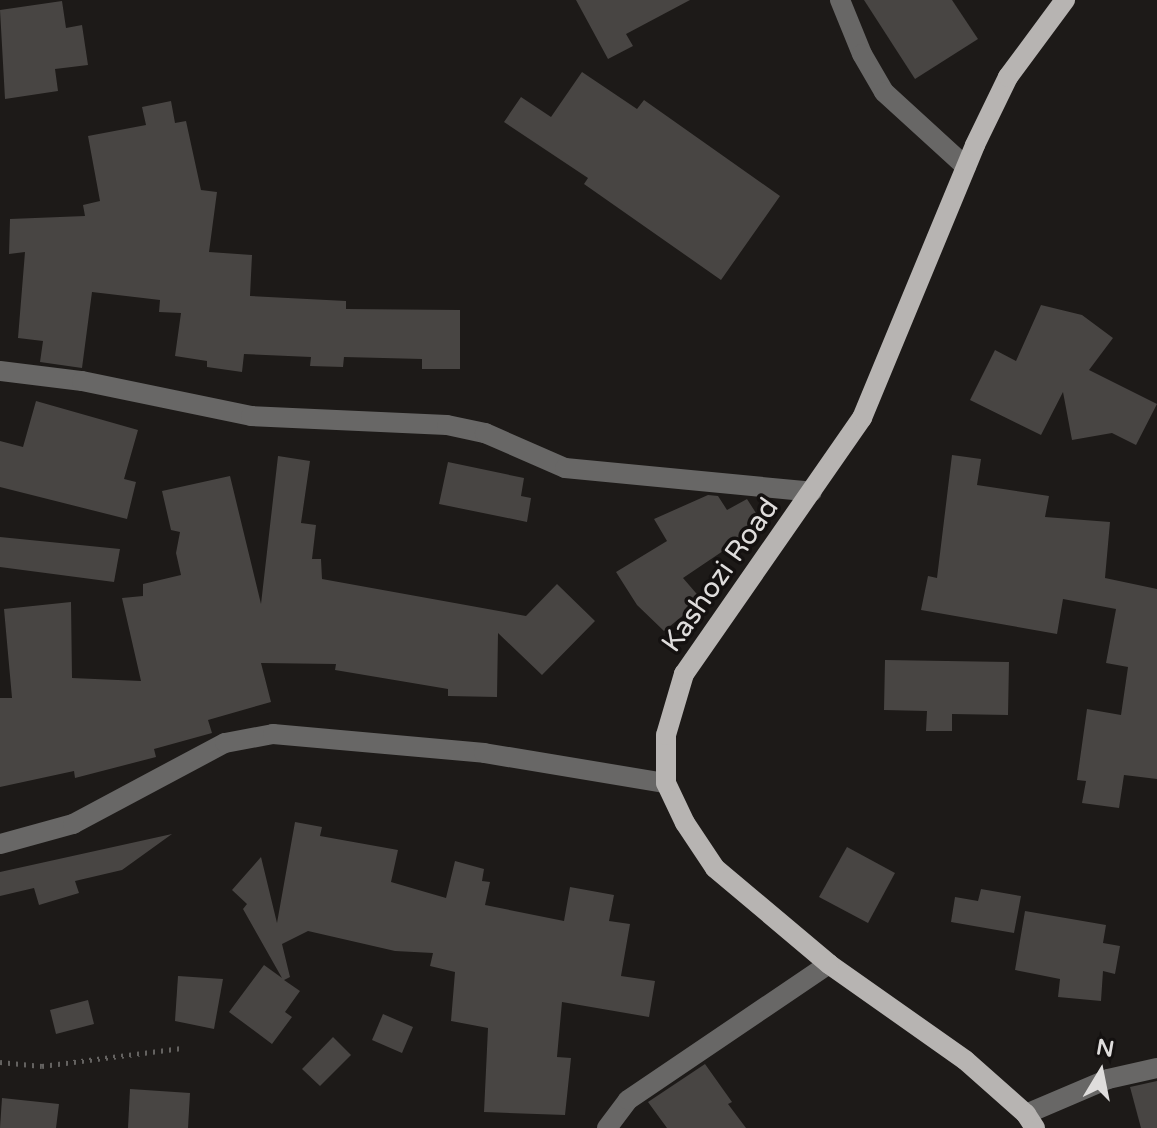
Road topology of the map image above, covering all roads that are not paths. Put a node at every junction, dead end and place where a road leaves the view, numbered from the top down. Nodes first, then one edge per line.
1 (840, 0) edge
2 (1065, 0) edge
3 (966, 167) junction
4 (0, 371) edge
5 (812, 492) junction
6 (666, 783) junction
7 (0, 844) edge
8 (829, 964) junction
9 (1157, 1068) edge
10 (1030, 1121) edge
11 (607, 1128) edge

1 - 3 street
2 - 3 main road, Kashozi Road
3 - 5 main road, Kashozi Road
4 - 5 street
5 - 6 main road, Kashozi Road
6 - 7 street
6 - 8 main road, Kashozi Road
8 - 10 main road, Kashozi Road
8 - 11 street
9 - 10 street

